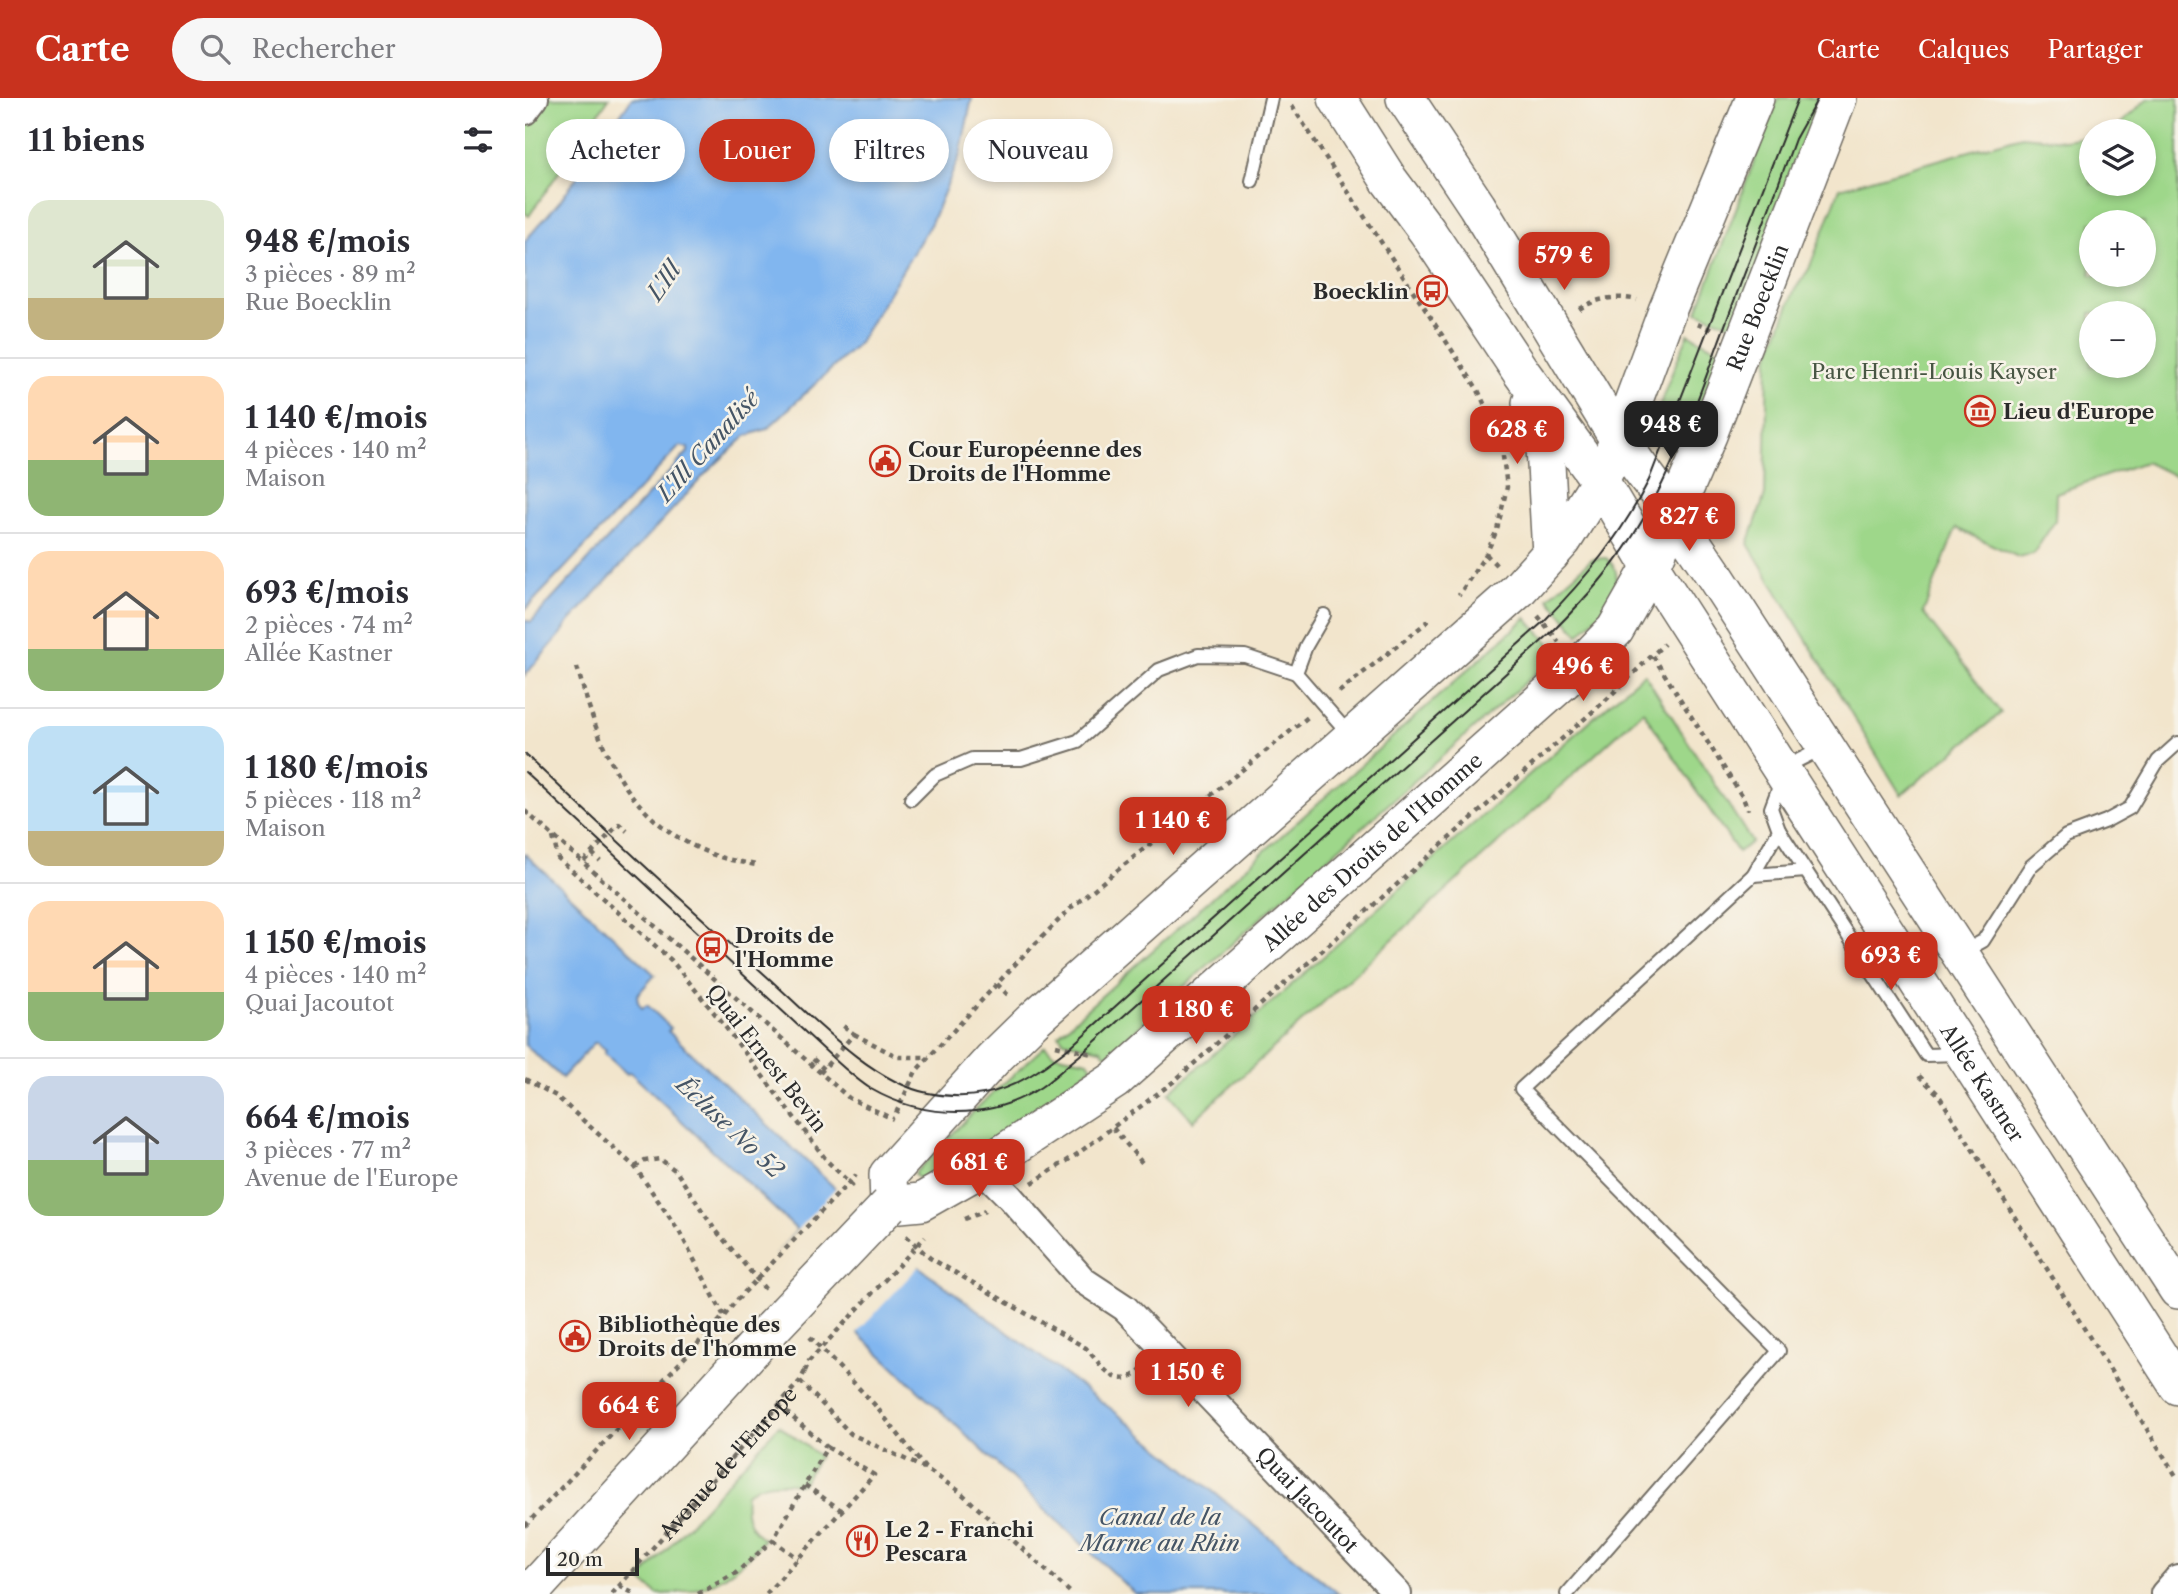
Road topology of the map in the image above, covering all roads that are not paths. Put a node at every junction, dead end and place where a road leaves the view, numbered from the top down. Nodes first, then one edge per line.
1 (535, 98) edge
2 (1271, 98) edge
3 (1337, 98) edge
4 (1405, 98) edge
5 (1755, 98) edge
6 (1838, 98) edge
7 (525, 111) edge
8 (1252, 181) dead end
9 (1521, 372) junction
10 (1619, 440) junction
11 (1599, 481) junction
12 (1674, 516) junction
13 (1551, 554) junction
14 (1651, 568) junction
15 (1324, 615) dead end
16 (1296, 673) junction
17 (1352, 737) junction
18 (2178, 743) edge
19 (1825, 747) junction
20 (1784, 773) junction
21 (911, 799) dead end
22 (1779, 830) junction
23 (1805, 871) junction
24 (1753, 876) junction
25 (1960, 954) junction
26 (1964, 1054) junction
27 (981, 1168) junction
28 (889, 1205) junction
29 (2151, 1248) junction
30 (2109, 1279) junction
31 (2178, 1290) edge
32 (2178, 1386) edge
33 (2178, 1578) edge
34 (529, 1594) edge
35 (1398, 1594) edge
36 (1567, 1594) edge
37 (2164, 1594) edge

1 - 7 street
2 - 8 lane
3 - 9 main road
4 - 10 main road
5 - 10 main road
6 - 12 main road, Rue Boecklin
9 - 11 main road, Allée Kastner
9 - 13 main road
10 - 11 main road
10 - 12 main road
11 - 13 main road
11 - 14 main road, Allée Kastner
12 - 14 main road, Allée des Droits de l'Homme
12 - 19 main road
13 - 17 main road
14 - 20 main road, Allée Kastner
14 - 27 main road, Allée des Droits de l'Homme
15 - 16 lane
16 - 17 lane
16 - 21 lane
17 - 28 main road
18 - 25 lane
19 - 20 lane
19 - 25 main road
20 - 22 lane
20 - 26 main road, Allée Kastner
22 - 23 lane
22 - 24 lane
23 - 24 lane
23 - 26 lane
24 - 36 lane
25 - 29 main road
26 - 30 main road, Allée Kastner
27 - 28 main road, Allée des Droits de l'Homme
27 - 35 street, Quai Jacoutot
28 - 34 main road, bridge
29 - 30 main road
29 - 31 main road
30 - 32 main road, Allée Kastner
33 - 37 street

